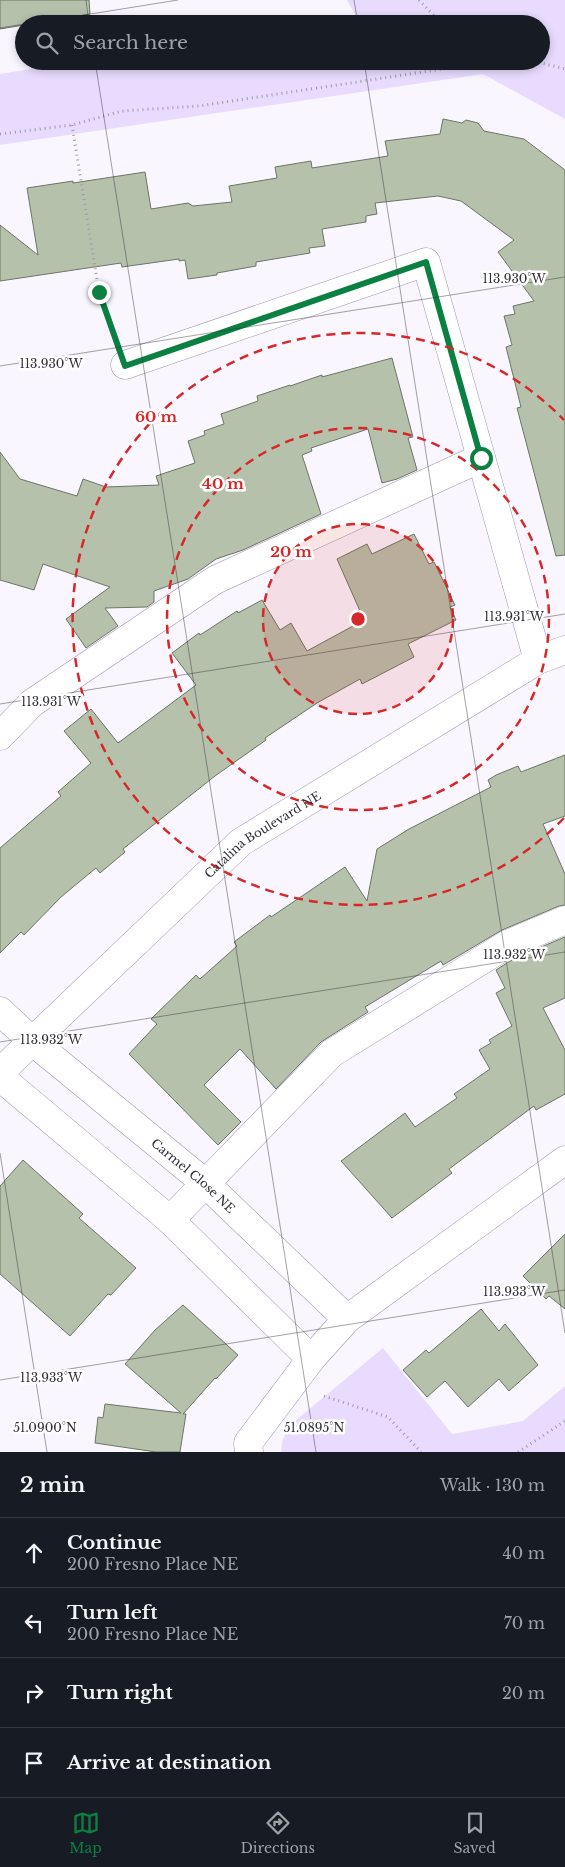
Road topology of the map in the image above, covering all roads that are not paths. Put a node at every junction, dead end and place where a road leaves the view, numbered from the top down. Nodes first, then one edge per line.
1 (125, 366) road end
2 (481, 458) junction
3 (565, 650) edge
4 (538, 660) junction
5 (0, 736) edge
6 (565, 920) edge
7 (0, 1011) edge
8 (32, 1041) junction
9 (0, 1072) edge
10 (0, 1077) edge
11 (565, 1160) edge
12 (205, 1183) junction
13 (170, 1220) junction
14 (347, 1319) junction
15 (311, 1359) junction
16 (249, 1452) edge

1 - 2 street
2 - 4 street
2 - 5 street
3 - 4 street, Catalina Boulevard NE
4 - 8 street, Catalina Boulevard NE
6 - 12 street
7 - 8 street, Carmel Close NE
8 - 9 street, Catalina Boulevard NE
8 - 12 street, Carmel Close NE
10 - 13 street
11 - 14 street
12 - 13 street
12 - 14 street, Carmel Close NE
13 - 15 street
14 - 15 street
15 - 16 street

